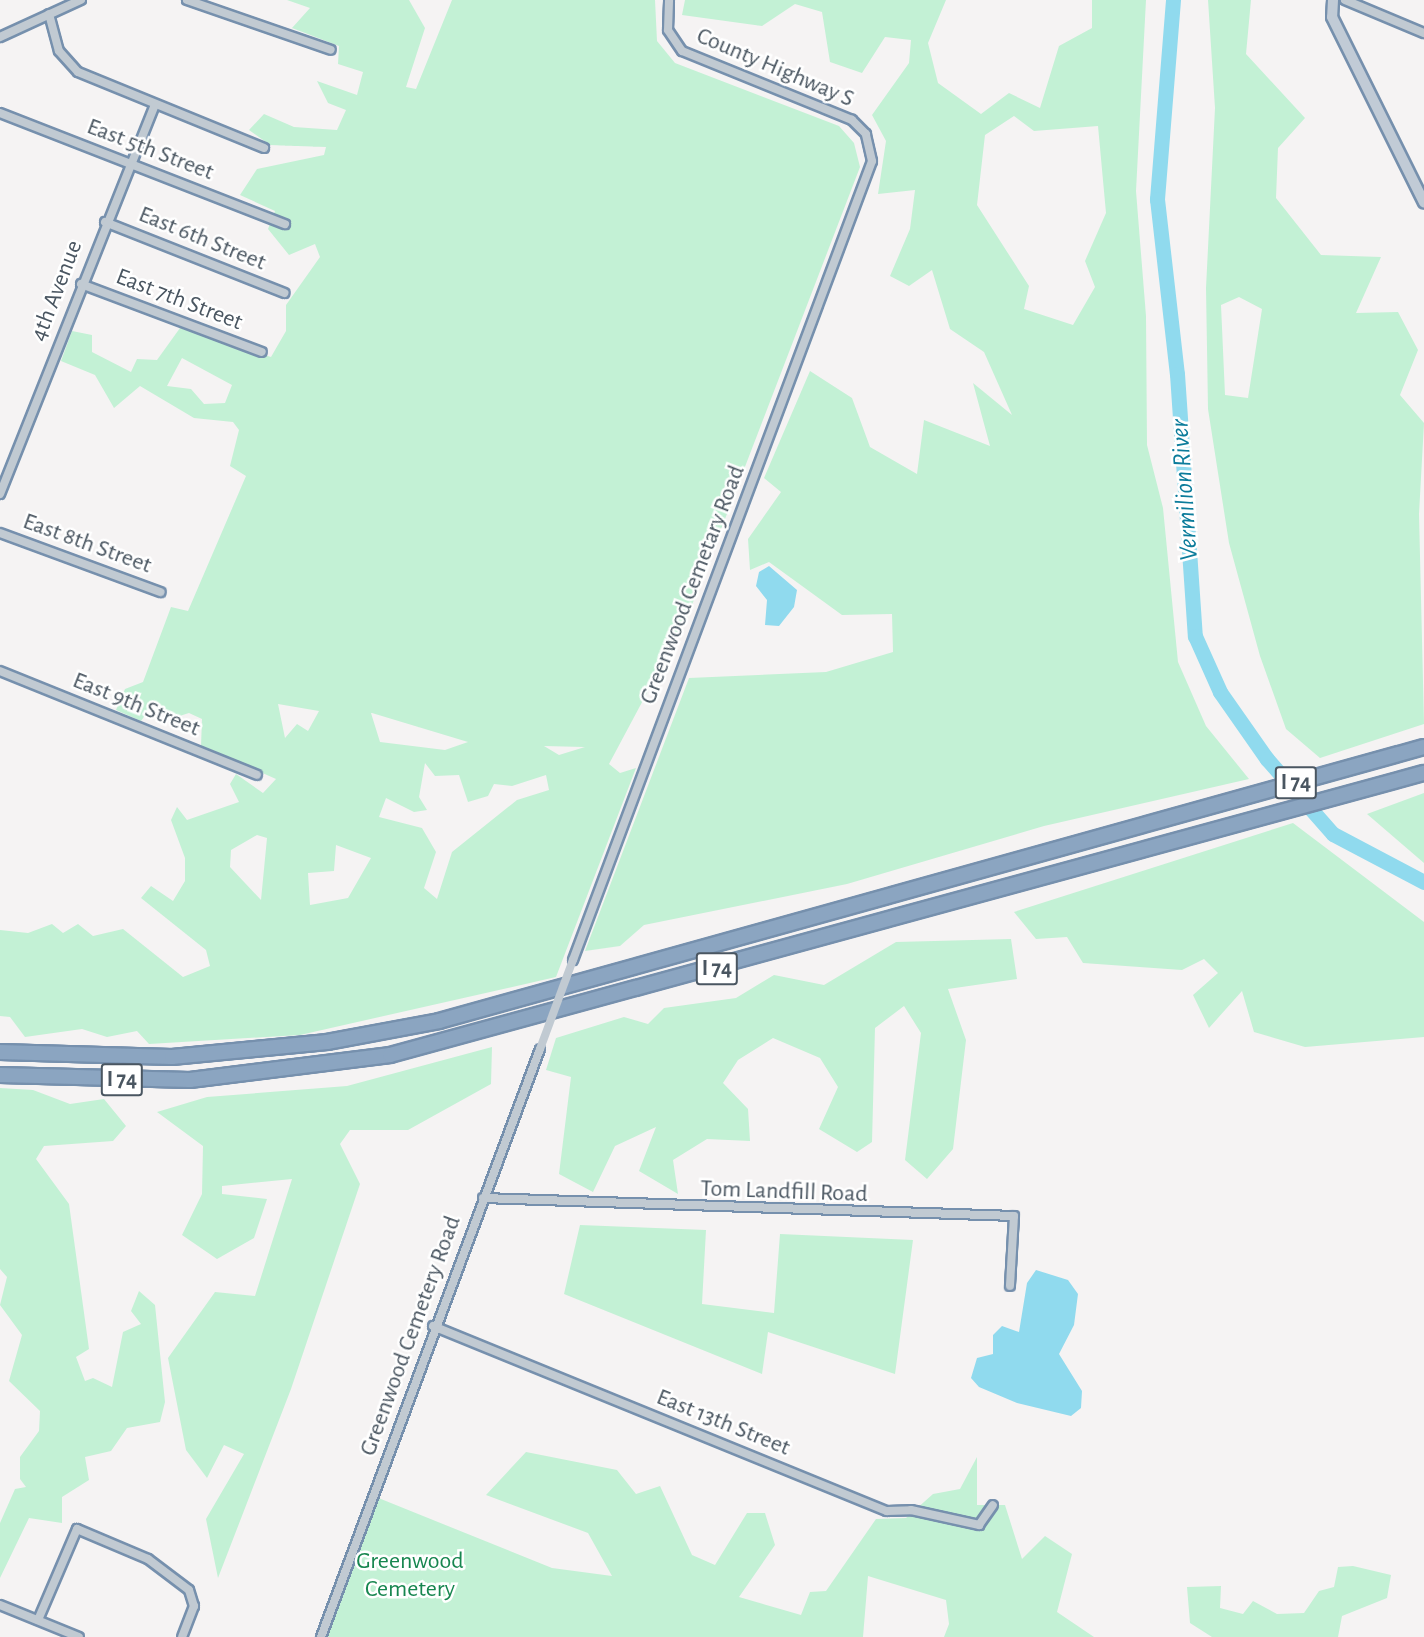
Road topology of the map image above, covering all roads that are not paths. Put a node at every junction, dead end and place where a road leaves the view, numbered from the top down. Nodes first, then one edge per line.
1 (81, 0) edge
2 (187, 0) edge
3 (669, 0) edge
4 (1334, 0) edge
5 (1345, 0) edge
6 (49, 14) junction
7 (1424, 33) edge
8 (0, 37) edge
9 (331, 50) dead end
10 (155, 105) junction
11 (0, 113) edge
12 (866, 134) joint
13 (264, 148) dead end
14 (129, 162) junction
15 (1424, 202) edge
16 (105, 222) junction
17 (285, 224) dead end
18 (81, 284) junction
19 (284, 293) dead end
20 (262, 352) dead end
21 (0, 494) edge
22 (0, 533) edge
23 (160, 592) dead end
24 (0, 671) edge
25 (1421, 747) edge
26 (1424, 773) edge
27 (257, 775) dead end
28 (1424, 781) edge
29 (1343, 793) junction
30 (540, 1049) joint
31 (0, 1052) edge
32 (0, 1075) edge
33 (483, 1198) junction
34 (1010, 1287) dead end
35 (434, 1326) junction
36 (993, 1505) dead end
37 (0, 1605) edge
38 (38, 1620) junction
39 (79, 1637) edge
40 (182, 1637) edge
41 (321, 1637) edge

1 - 6 street
2 - 9 street
3 - 12 street, County Highway S
4 - 15 street
5 - 7 street
6 - 8 street
6 - 10 street
10 - 13 street
10 - 14 street, 4th Avenue
11 - 14 street, East 5th Street
12 - 30 street, Greenwood Cemetary Road, bridge
14 - 16 street, 4th Avenue
14 - 17 street, East 5th Street
16 - 18 street, 4th Avenue
16 - 19 street, East 6th Street
18 - 20 street, East 7th Street
18 - 21 street, 4th Avenue
22 - 23 street, East 8th Street
24 - 27 street, East 9th Street
25 - 31 highway, I 74
26 - 29 highway, I 74
28 - 29 highway
29 - 32 highway, I 74
30 - 33 street, Greenwood Cemetery Road
33 - 34 street, Tom Landfill Road
33 - 35 street, Greenwood Cemetery Road
35 - 36 street, East 13th Street
35 - 41 street, Greenwood Cemetery Road
37 - 38 street
38 - 39 street
38 - 40 street

